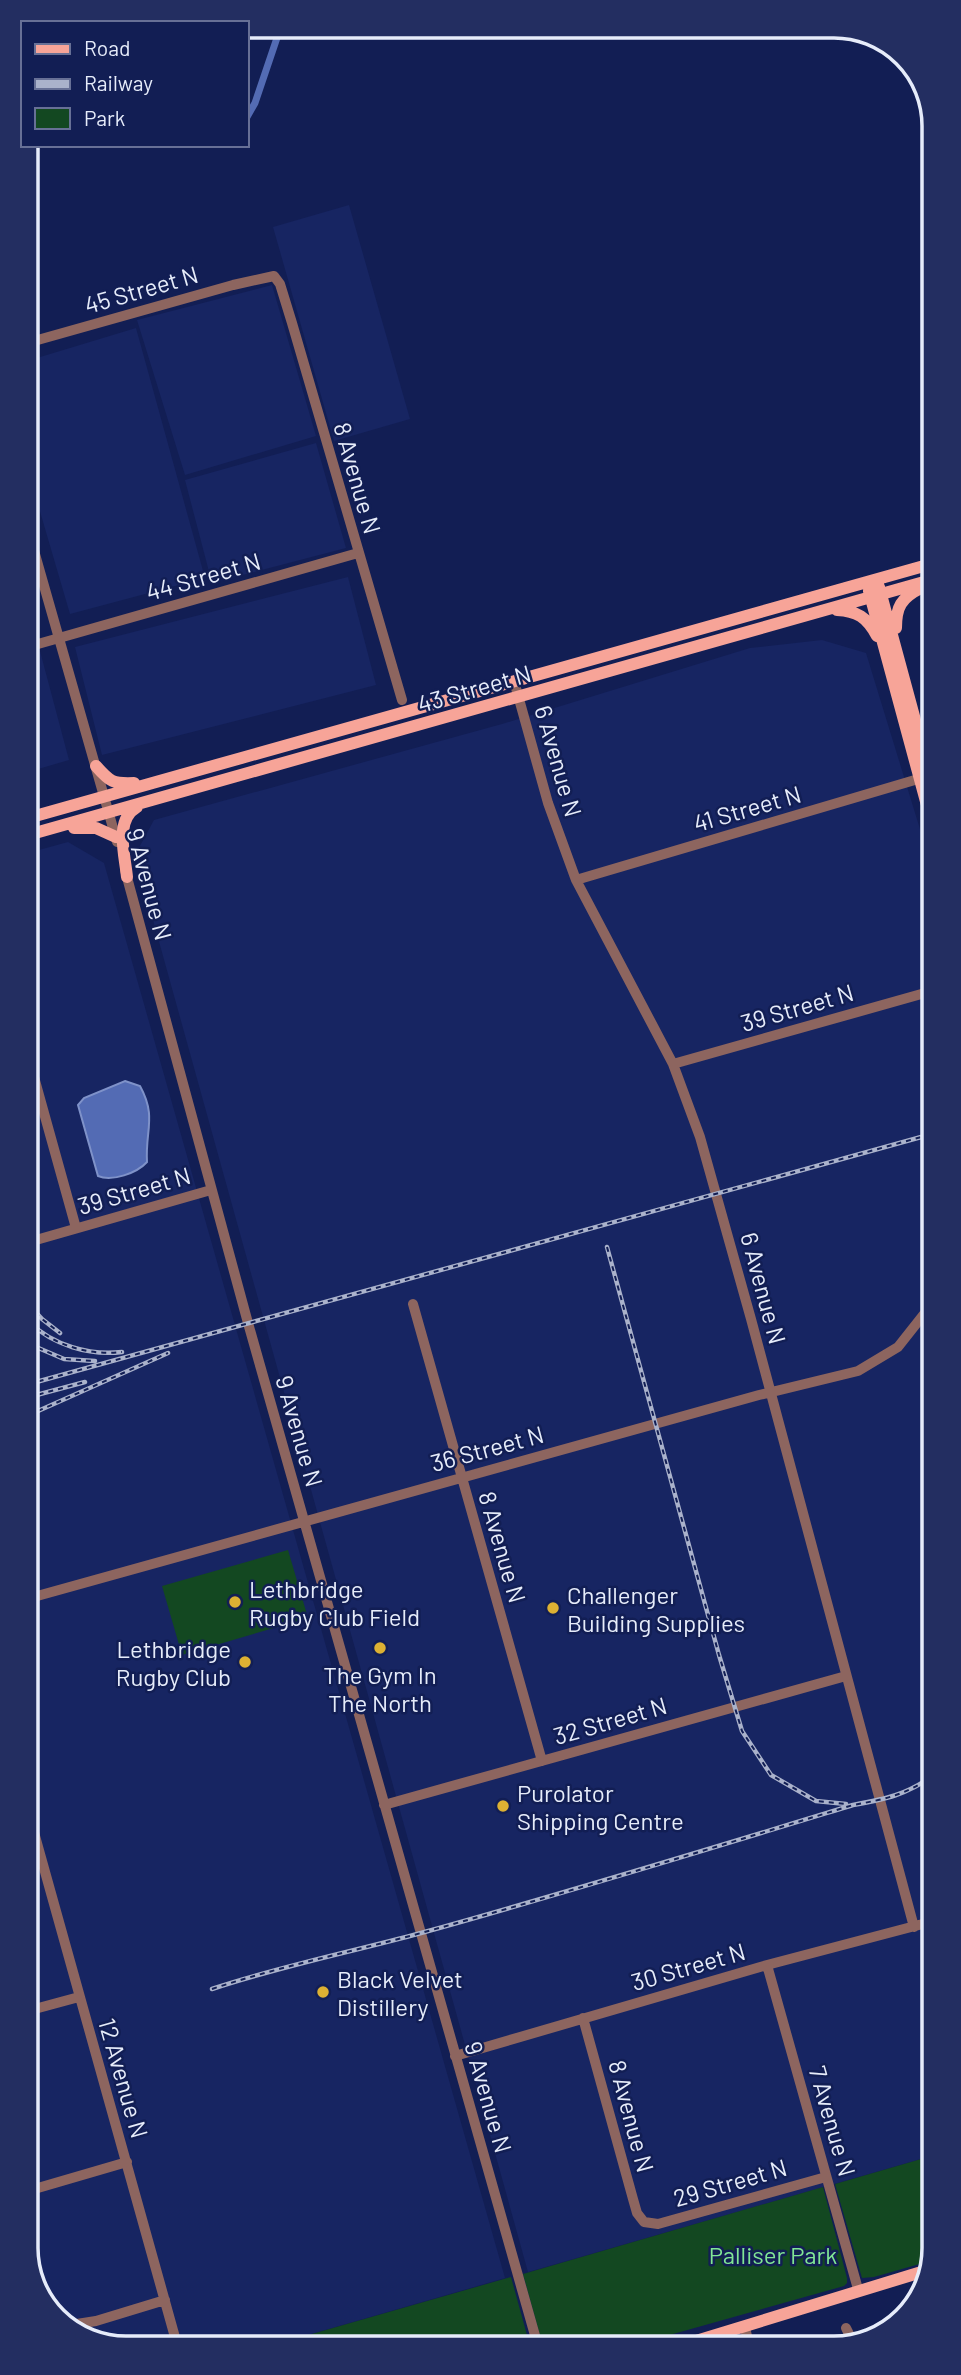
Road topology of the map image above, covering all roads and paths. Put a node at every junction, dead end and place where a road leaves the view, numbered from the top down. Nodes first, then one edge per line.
1 (268, 278) joint
2 (39, 340) edge
3 (358, 553) junction
4 (39, 566) edge
5 (922, 568) edge
6 (922, 573) edge
7 (922, 583) edge
8 (922, 587) edge
9 (875, 588) junction
10 (830, 609) junction
11 (60, 637) junction
12 (895, 643) junction
13 (39, 644) edge
14 (631, 649) junction
15 (887, 658) junction
16 (513, 681) junction
17 (518, 697) junction
18 (402, 700) dead end
19 (922, 757) edge
20 (232, 760) junction
21 (922, 763) edge
22 (96, 766) junction
23 (922, 779) edge
24 (156, 782) junction
25 (105, 796) junction
26 (149, 801) junction
27 (109, 812) junction
28 (39, 815) edge
29 (39, 828) edge
30 (53, 828) junction
31 (39, 830) edge
32 (116, 837) junction
33 (127, 877) junction
34 (576, 880) junction
35 (922, 993) edge
36 (673, 1064) junction
37 (39, 1093) edge
38 (211, 1190) junction
39 (76, 1228) junction
40 (38, 1239) edge
41 (413, 1304) dead end
42 (922, 1317) edge
43 (771, 1394) junction
44 (461, 1477) junction
45 (304, 1522) junction
46 (38, 1596) edge
47 (846, 1676) junction
48 (542, 1761) junction
49 (384, 1805) junction
50 (38, 1848) edge
51 (922, 1925) edge
52 (914, 1927) junction
53 (767, 1965) junction
54 (79, 1997) junction
55 (38, 2008) edge
56 (583, 2018) junction
57 (455, 2056) junction
58 (127, 2162) junction
59 (826, 2177) junction
60 (38, 2188) edge
61 (645, 2222) joint
62 (918, 2273) edge
63 (858, 2289) junction
64 (165, 2300) junction
65 (81, 2323) edge
66 (745, 2328) junction
67 (846, 2328) dead end
68 (850, 2335) edge
69 (175, 2336) edge
70 (535, 2336) edge
71 (716, 2336) edge
72 (747, 2336) edge

1 - 2 street, 45 Street N
1 - 3 street, 8 Avenue N
3 - 11 street, 44 Street N
3 - 18 street, 8 Avenue N
4 - 11 street, 9 Avenue N
5 - 9 main road, 43 Street N
6 - 9 main road
7 - 9 main road, 43 Street N
8 - 12 main road
9 - 10 main road, 43 Street N
9 - 12 main road
9 - 14 main road, 43 Street N
9 - 15 main road
10 - 15 main road
10 - 17 main road, 43 Street N
11 - 13 street, 44 Street N
11 - 22 street, 9 Avenue N
12 - 19 main road
14 - 16 main road, 43 Street N
14 - 17 main road
15 - 21 main road
16 - 17 street, 6 Avenue N
16 - 20 main road, 43 Street N
17 - 26 main road, 43 Street N
17 - 34 street, 6 Avenue N
20 - 24 main road, 43 Street N
20 - 27 main road
22 - 24 main road
22 - 25 street, 9 Avenue N
23 - 34 street, 41 Street N
24 - 25 main road, 43 Street N
25 - 27 street, 9 Avenue N
25 - 28 main road, 43 Street N
25 - 29 main road
26 - 27 main road, 43 Street N
26 - 33 main road
27 - 30 main road, 43 Street N
27 - 32 street, 9 Avenue N
30 - 31 main road, 43 Street N
30 - 32 main road
32 - 33 street, 9 Avenue N
33 - 38 street, 9 Avenue N
34 - 36 street, 6 Avenue N
35 - 36 street, 39 Street N
36 - 43 street, 6 Avenue N
37 - 39 street
38 - 39 street, 39 Street N
38 - 45 street, 9 Avenue N
39 - 40 street, 39 Street N
41 - 44 street, 8 Avenue N
42 - 43 street, 36 Street N
43 - 44 street, 36 Street N
43 - 47 street, 6 Avenue N
44 - 45 street, 36 Street N
44 - 48 street, 8 Avenue N
45 - 46 street, 36 Street N
45 - 49 street, 9 Avenue N
47 - 48 street, 32 Street N
47 - 52 street, 6 Avenue N
48 - 49 street, 32 Street N
49 - 57 street, 9 Avenue N
50 - 54 street, 12 Avenue N
51 - 52 street, 30 Street N
52 - 53 street, 30 Street N
53 - 56 street, 30 Street N
53 - 59 street, 7 Avenue N
54 - 55 street
54 - 58 street, 12 Avenue N
56 - 57 street, 30 Street N
56 - 61 street, 8 Avenue N
57 - 70 street, 9 Avenue N
58 - 60 street
58 - 64 street, 12 Avenue N
59 - 61 street, 29 Street N
59 - 63 street, 7 Avenue N
62 - 63 main road
63 - 66 main road
64 - 65 street
64 - 69 street, 12 Avenue N
66 - 71 main road
66 - 72 street
67 - 68 street

